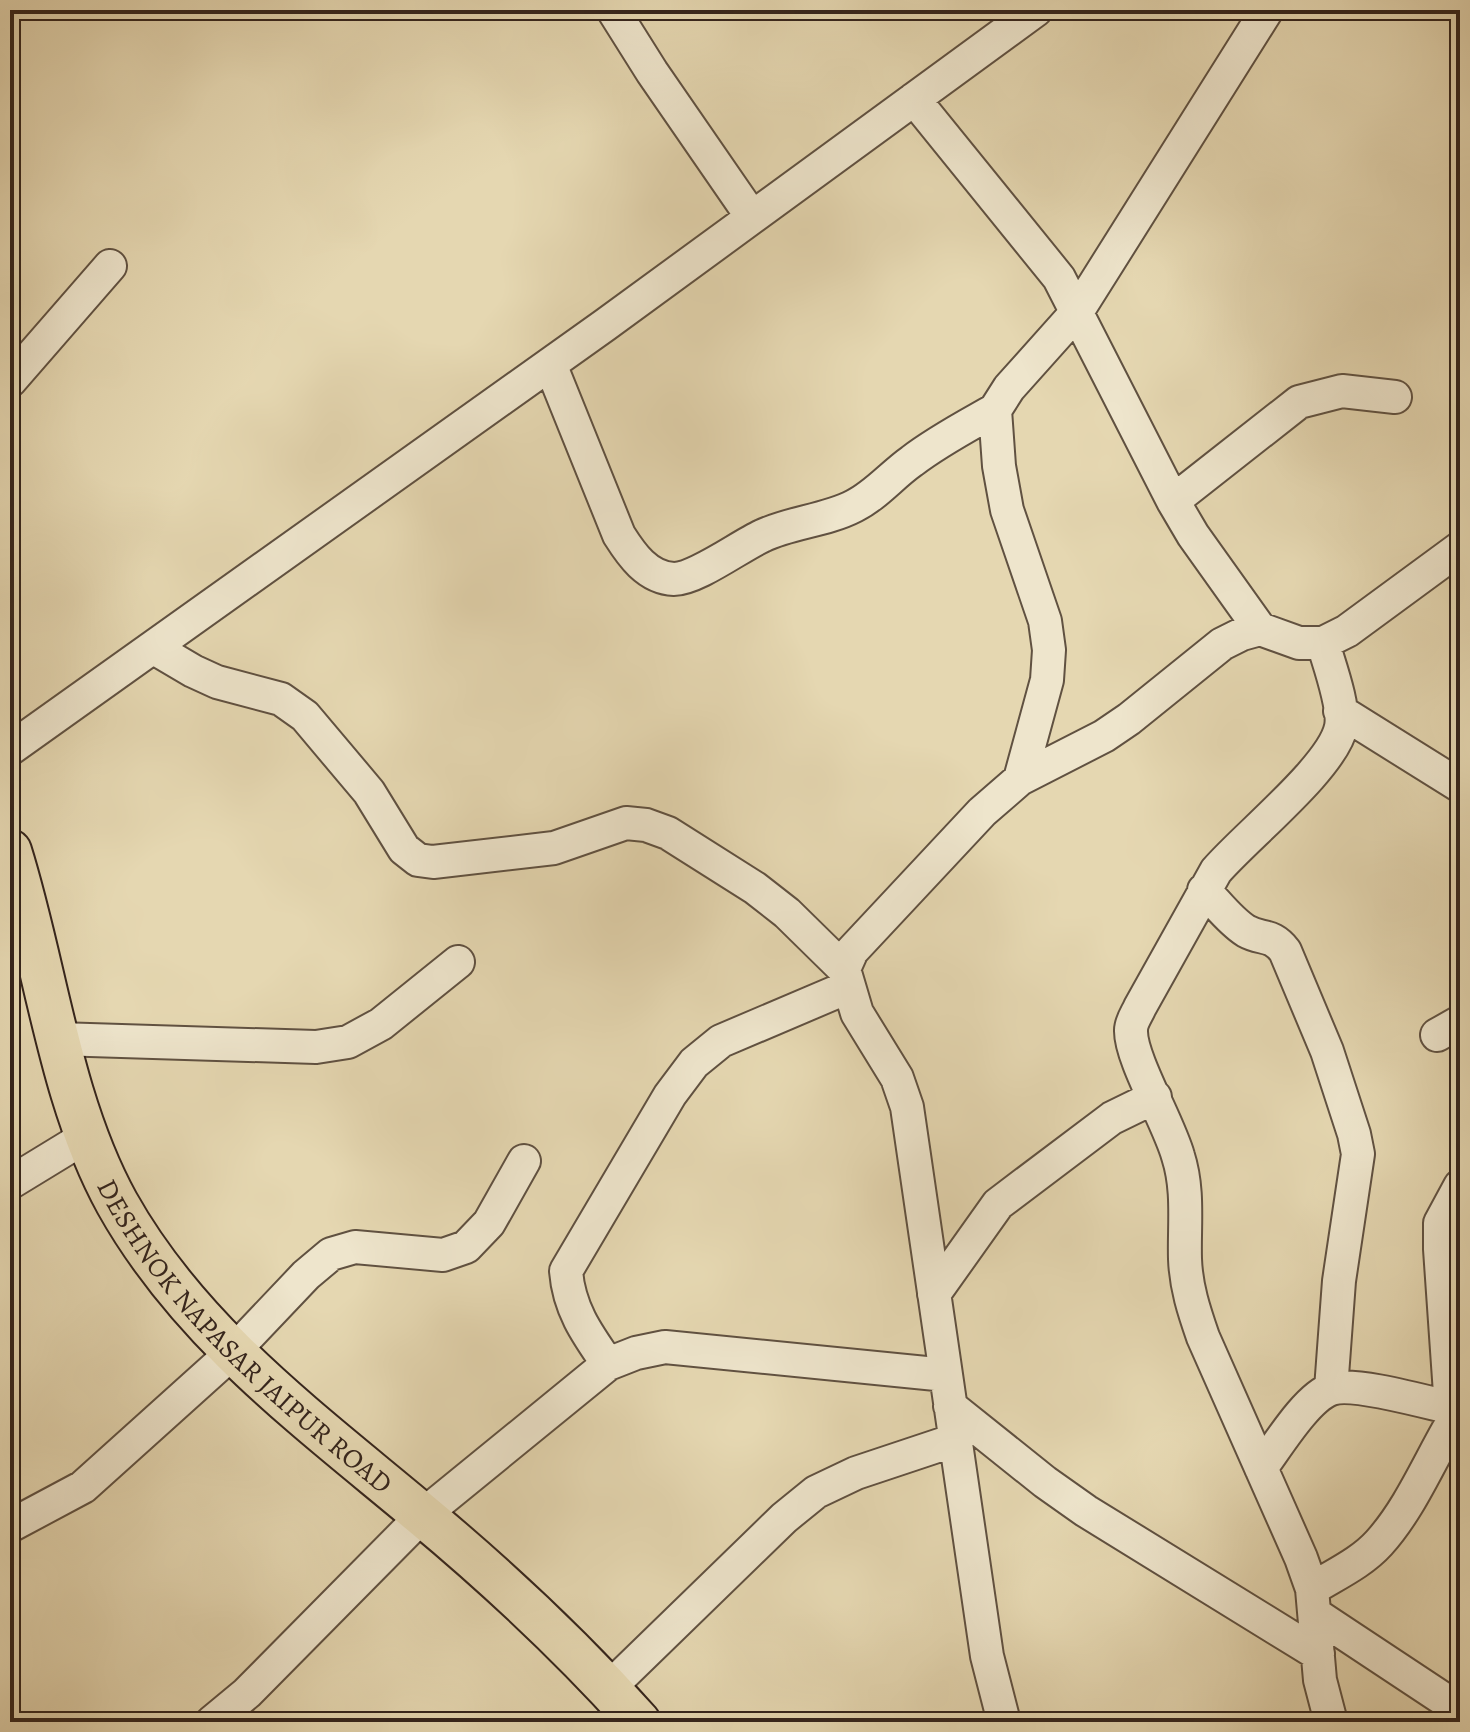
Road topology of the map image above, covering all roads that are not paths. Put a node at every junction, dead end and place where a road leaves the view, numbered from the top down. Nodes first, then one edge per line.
1 (613, 10) edge
2 (1036, 10) edge
3 (1267, 10) edge
4 (914, 99) junction
5 (752, 217) junction
6 (110, 266) dead end
7 (1077, 312) junction
8 (550, 364) junction
9 (10, 381) edge
10 (1395, 397) dead end
11 (995, 410) junction
12 (1173, 501) junction
13 (1460, 548) edge
14 (1260, 629) junction
15 (1323, 643) junction
16 (154, 648) junction
17 (1340, 711) junction
18 (10, 749) edge
19 (1020, 779) junction
20 (1460, 786) edge
21 (10, 851) edge
22 (1204, 890) junction
23 (458, 962) dead end
24 (846, 978) junction
25 (58, 1039) junction
26 (1155, 1097) junction
27 (87, 1136) junction
28 (524, 1161) dead end
29 (10, 1183) edge
30 (1460, 1186) edge
31 (934, 1294) junction
32 (233, 1352) junction
33 (608, 1364) junction
34 (1331, 1389) junction
35 (948, 1390) junction
36 (1457, 1413) edge
37 (955, 1440) junction
38 (1261, 1468) junction
39 (423, 1515) junction
40 (10, 1526) edge
41 (1313, 1601) junction
42 (1318, 1654) junction
43 (609, 1688) junction
44 (1460, 1710) edge
45 (212, 1722) edge
46 (639, 1722) edge
47 (1004, 1722) edge
48 (1331, 1722) edge

1 - 5 street
2 - 4 street
3 - 7 street
4 - 5 street
4 - 7 street
5 - 8 street
6 - 9 street
7 - 11 street
7 - 12 street
8 - 11 street
8 - 16 street
10 - 12 street
11 - 19 street
12 - 14 street
13 - 15 street
14 - 15 street
14 - 19 street
15 - 17 street
16 - 18 street
16 - 24 street
17 - 20 street
17 - 22 street
19 - 24 street
21 - 25 main road, DESHNOK NAPASAR JAIPUR ROAD
22 - 26 street
22 - 34 street
23 - 25 street
24 - 31 street
24 - 33 street
25 - 27 main road, DESHNOK NAPASAR JAIPUR ROAD
26 - 31 street
26 - 38 street
27 - 29 street
27 - 32 main road, DESHNOK NAPASAR JAIPUR ROAD
28 - 32 street
30 - 36 street
31 - 35 street
32 - 39 main road, DESHNOK NAPASAR JAIPUR ROAD
32 - 40 street
33 - 35 street
33 - 39 street
34 - 36 street
34 - 38 street
35 - 37 street
35 - 42 street
36 - 41 street
37 - 43 street
37 - 47 street
38 - 41 street
39 - 43 main road, DESHNOK NAPASAR JAIPUR ROAD
39 - 45 street
41 - 42 street
41 - 44 street
42 - 48 street
43 - 46 main road, DESHNOK NAPASAR JAIPUR ROAD

